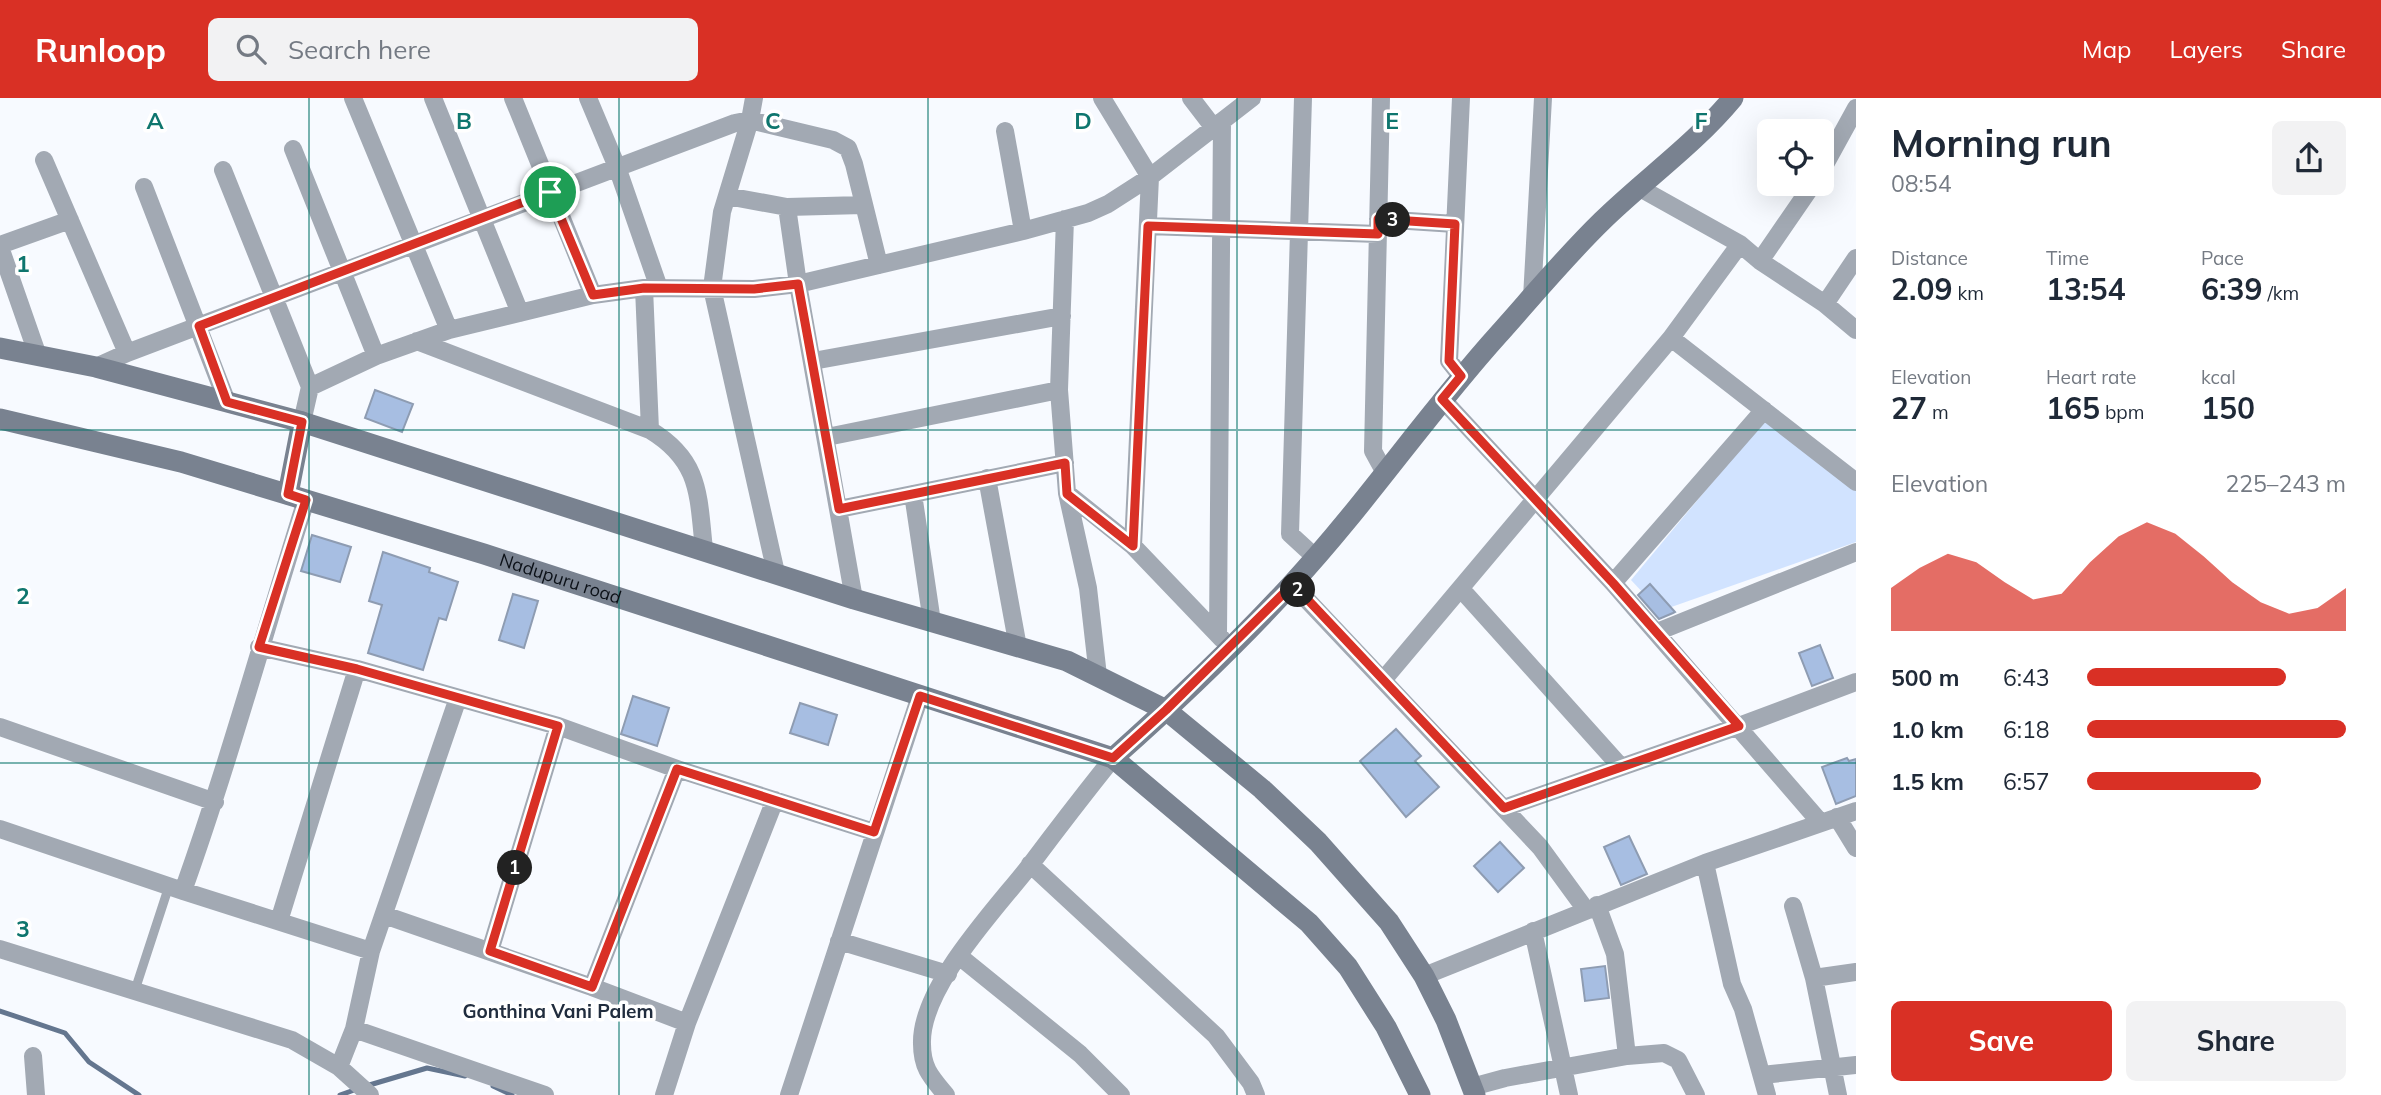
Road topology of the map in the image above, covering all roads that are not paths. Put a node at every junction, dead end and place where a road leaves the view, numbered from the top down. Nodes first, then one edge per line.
1 (353, 98) edge
2 (433, 98) edge
3 (513, 98) edge
4 (588, 98) edge
5 (754, 98) edge
6 (1102, 98) edge
7 (1191, 98) edge
8 (1252, 98) edge
9 (1303, 98) edge
10 (1381, 98) edge
11 (1461, 98) edge
12 (1544, 98) edge
13 (1733, 98) edge
14 (1856, 108) edge
15 (750, 120) junction
16 (1218, 124) junction
17 (1006, 131) dead end
18 (1834, 148) edge
19 (293, 149) dead end
20 (44, 160) dead end
21 (617, 167) junction
22 (223, 170) dead end
23 (1150, 177) junction
24 (144, 187) dead end
25 (1638, 187) junction
26 (550, 192) junction
27 (727, 196) junction
28 (1805, 196) edge
29 (863, 205) junction
30 (787, 208) junction
31 (482, 218) junction
32 (1065, 219) junction
33 (70, 220) junction
34 (1455, 224) junction
35 (1148, 226) junction
36 (1378, 226) junction
37 (1221, 230) junction
38 (1023, 231) junction
39 (1299, 232) junction
40 (412, 244) junction
41 (1740, 244) junction
42 (0, 246) edge
43 (1856, 258) edge
44 (1760, 261) junction
45 (879, 265) junction
46 (342, 271) junction
47 (798, 284) junction
48 (652, 288) junction
49 (712, 288) junction
50 (593, 295) junction
51 (274, 297) junction
52 (1532, 298) junction
53 (1825, 304) junction
54 (520, 313) junction
55 (1062, 316) junction
56 (199, 326) junction
57 (449, 330) junction
58 (1856, 330) edge
59 (1671, 338) junction
60 (417, 341) junction
61 (0, 348) edge
62 (127, 353) junction
63 (38, 356) junction
64 (376, 356) junction
65 (813, 361) junction
66 (96, 367) junction
67 (1461, 376) junction
68 (310, 387) junction
69 (1059, 390) junction
70 (1442, 399) junction
71 (227, 402) junction
72 (1764, 410) junction
73 (0, 419) edge
74 (302, 422) junction
75 (650, 430) junction
76 (827, 437) junction
77 (1065, 463) junction
78 (1385, 473) junction
79 (987, 478) junction
80 (1856, 482) edge
81 (913, 494) junction
82 (1067, 494) junction
83 (297, 497) junction
84 (1535, 501) junction
85 (839, 509) junction
86 (1133, 546) junction
87 (704, 549) junction
88 (1856, 552) edge
89 (1315, 557) junction
90 (776, 573) junction
91 (1613, 583) junction
92 (1293, 584) junction
93 (1461, 589) junction
94 (854, 598) junction
95 (932, 622) junction
96 (1657, 632) junction
97 (1224, 641) junction
98 (259, 647) junction
99 (1018, 647) junction
100 (357, 669) junction
101 (1098, 676) junction
102 (1384, 679) junction
103 (1856, 682) edge
104 (920, 696) junction
105 (458, 698) junction
106 (1166, 710) junction
107 (558, 726) junction
108 (1739, 726) junction
109 (3, 729) edge
110 (0, 748) edge
111 (1113, 758) junction
112 (1621, 767) junction
113 (677, 769) junction
114 (775, 800) junction
115 (215, 802) junction
116 (1504, 808) junction
117 (1856, 811) edge
118 (1829, 819) junction
119 (0, 829) edge
120 (874, 832) junction
121 (1856, 848) edge
122 (1705, 863) junction
123 (1030, 864) junction
124 (176, 889) junction
125 (1793, 906) dead end
126 (1591, 908) junction
127 (384, 915) junction
128 (279, 921) junction
129 (1533, 931) junction
130 (839, 941) junction
131 (0, 949) edge
132 (371, 951) junction
133 (490, 951) junction
134 (959, 956) junction
135 (1856, 972) edge
136 (947, 974) junction
137 (1424, 976) junction
138 (1814, 978) junction
139 (592, 987) junction
140 (135, 990) junction
141 (687, 1023) junction
142 (354, 1029) junction
143 (33, 1056) dead end
144 (1627, 1056) junction
145 (1856, 1065) edge
146 (1564, 1067) junction
147 (1833, 1068) junction
148 (345, 1072) junction
149 (1762, 1075) junction
150 (1473, 1091) edge
151 (36, 1095) edge
152 (370, 1095) edge
153 (545, 1095) edge
154 (664, 1095) edge
155 (789, 1095) edge
156 (946, 1095) edge
157 (1121, 1095) edge
158 (1255, 1095) edge
159 (1420, 1095) edge
160 (1569, 1095) edge
161 (1696, 1095) edge
162 (1767, 1095) edge
163 (1838, 1095) edge

1 - 40 street
2 - 31 street
3 - 26 street
4 - 21 street
5 - 15 street
6 - 23 street
7 - 16 street
8 - 16 street
9 - 39 street
10 - 36 street
11 - 34 street
12 - 52 street
13 - 25 street
14 - 18 street
15 - 21 street
15 - 27 street
15 - 29 street
16 - 23 street
16 - 37 street
17 - 38 street
19 - 46 street
20 - 33 street
21 - 26 street
21 - 48 street
22 - 51 street
23 - 32 street
23 - 35 street
24 - 56 street
25 - 41 street
25 - 52 street
26 - 31 street
26 - 50 street
27 - 30 street
27 - 49 street
28 - 44 street
29 - 30 street
29 - 45 street
30 - 47 street
31 - 40 street
31 - 54 street
32 - 38 street
32 - 55 street
33 - 42 street
33 - 62 street
34 - 36 street
34 - 67 street
35 - 37 street
35 - 86 street
36 - 39 street
36 - 78 street
37 - 39 street
37 - 97 street
38 - 45 street
39 - 89 street
40 - 46 street
40 - 57 street
41 - 44 street
41 - 59 street
42 - 63 street
43 - 53 street
44 - 53 street
45 - 47 street
46 - 51 street
46 - 64 street
47 - 49 street
47 - 65 street
48 - 49 street
48 - 50 street
48 - 75 street
49 - 90 street
50 - 54 street
51 - 56 street
51 - 68 street
52 - 67 street
53 - 58 street
54 - 57 street
55 - 65 street
55 - 69 street
56 - 62 street
56 - 71 street
57 - 60 street
59 - 72 street
59 - 84 street
60 - 64 street
60 - 75 street
61 - 63 street
62 - 66 street
63 - 66 street
64 - 68 street
65 - 76 street
66 - 71 street
67 - 70 street
68 - 74 street
69 - 76 street
69 - 77 street
70 - 78 street
70 - 84 street
71 - 74 street
72 - 80 street
72 - 91 street
73 - 83 street, Nadupuru road
74 - 83 street
74 - 87 street
75 - 87 street
76 - 85 street
77 - 79 street
77 - 82 street
78 - 89 street
79 - 81 street
79 - 99 street
81 - 85 street
81 - 95 street
82 - 86 street
82 - 101 street
83 - 98 street
83 - 104 street, Nadupuru road
84 - 91 street
84 - 93 street
85 - 94 street
86 - 97 street
87 - 90 street
88 - 96 street
89 - 92 street
90 - 94 street
91 - 96 street
92 - 97 street
92 - 102 street
93 - 102 street
93 - 112 street
94 - 95 street
95 - 99 street
96 - 108 street
97 - 106 street
98 - 100 street
98 - 115 street
99 - 101 street
100 - 105 street
100 - 128 street
101 - 106 street
102 - 116 street
103 - 108 street
104 - 111 street, Nadupuru road
104 - 120 street
105 - 107 street
105 - 127 street
106 - 111 street
106 - 137 street
107 - 113 street
107 - 133 street
108 - 112 street
108 - 118 street
109 - 110 street
109 - 115 street
111 - 123 street
111 - 159 street
112 - 116 street
113 - 114 street
113 - 139 street
114 - 120 street
114 - 141 street
115 - 124 street
116 - 126 street
117 - 118 street
118 - 121 street
118 - 122 street
119 - 124 street
120 - 130 street
122 - 126 street
122 - 149 street
123 - 134 street
123 - 158 street
124 - 128 street
124 - 140 lane
125 - 138 street
126 - 129 street
126 - 144 street
127 - 132 street
127 - 133 street
128 - 132 street
129 - 137 street
129 - 146 street
130 - 136 street
130 - 155 street
131 - 140 street
132 - 142 street
133 - 139 street
134 - 136 street
134 - 157 street
135 - 138 street
136 - 156 street
137 - 150 street
138 - 147 street
139 - 141 street
140 - 148 street
141 - 154 street
142 - 148 street
142 - 153 street
143 - 151 street
144 - 146 street
144 - 161 street
145 - 147 street
146 - 150 street
146 - 160 street
147 - 149 street
147 - 163 street
148 - 152 street
149 - 162 street

